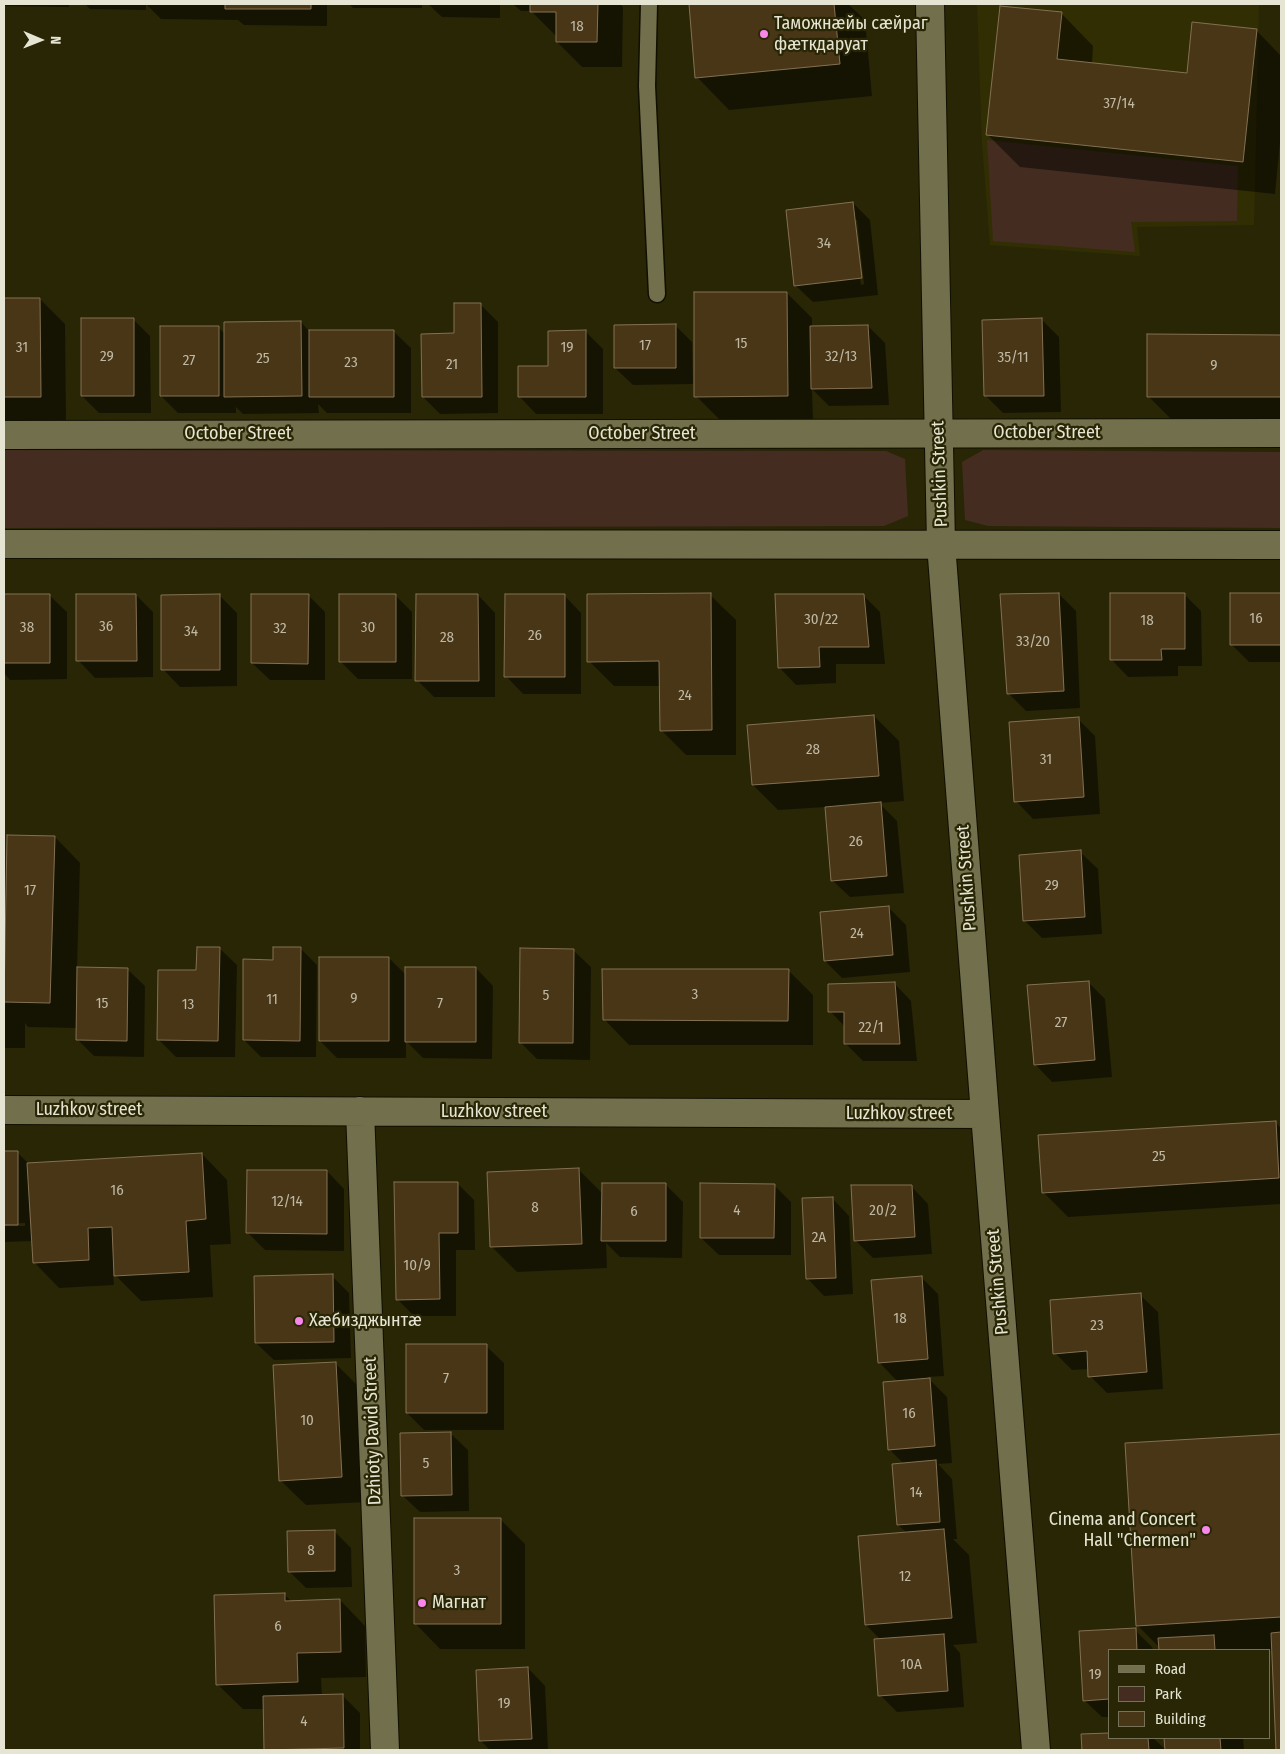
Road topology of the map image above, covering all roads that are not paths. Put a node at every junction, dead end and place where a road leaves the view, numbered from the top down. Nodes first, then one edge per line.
1 (649, 4) edge
2 (930, 4) edge
3 (657, 294) dead end
4 (938, 433) junction
5 (1281, 433) edge
6 (4, 435) edge
7 (4, 544) edge
8 (942, 544) junction
9 (1281, 545) edge
10 (4, 1110) edge
11 (360, 1111) junction
12 (985, 1114) junction
13 (385, 1750) edge
14 (1036, 1750) edge

1 - 3 lane
2 - 4 street, Pushkin Street
4 - 5 street, October Street
4 - 6 street, October Street
4 - 8 street, Pushkin Street
7 - 8 street
8 - 9 street
8 - 12 street, Pushkin Street
10 - 11 street, Luzhkov street
11 - 12 street, Luzhkov street
11 - 13 street, Dzhioty David Street
12 - 14 street, Pushkin Street

